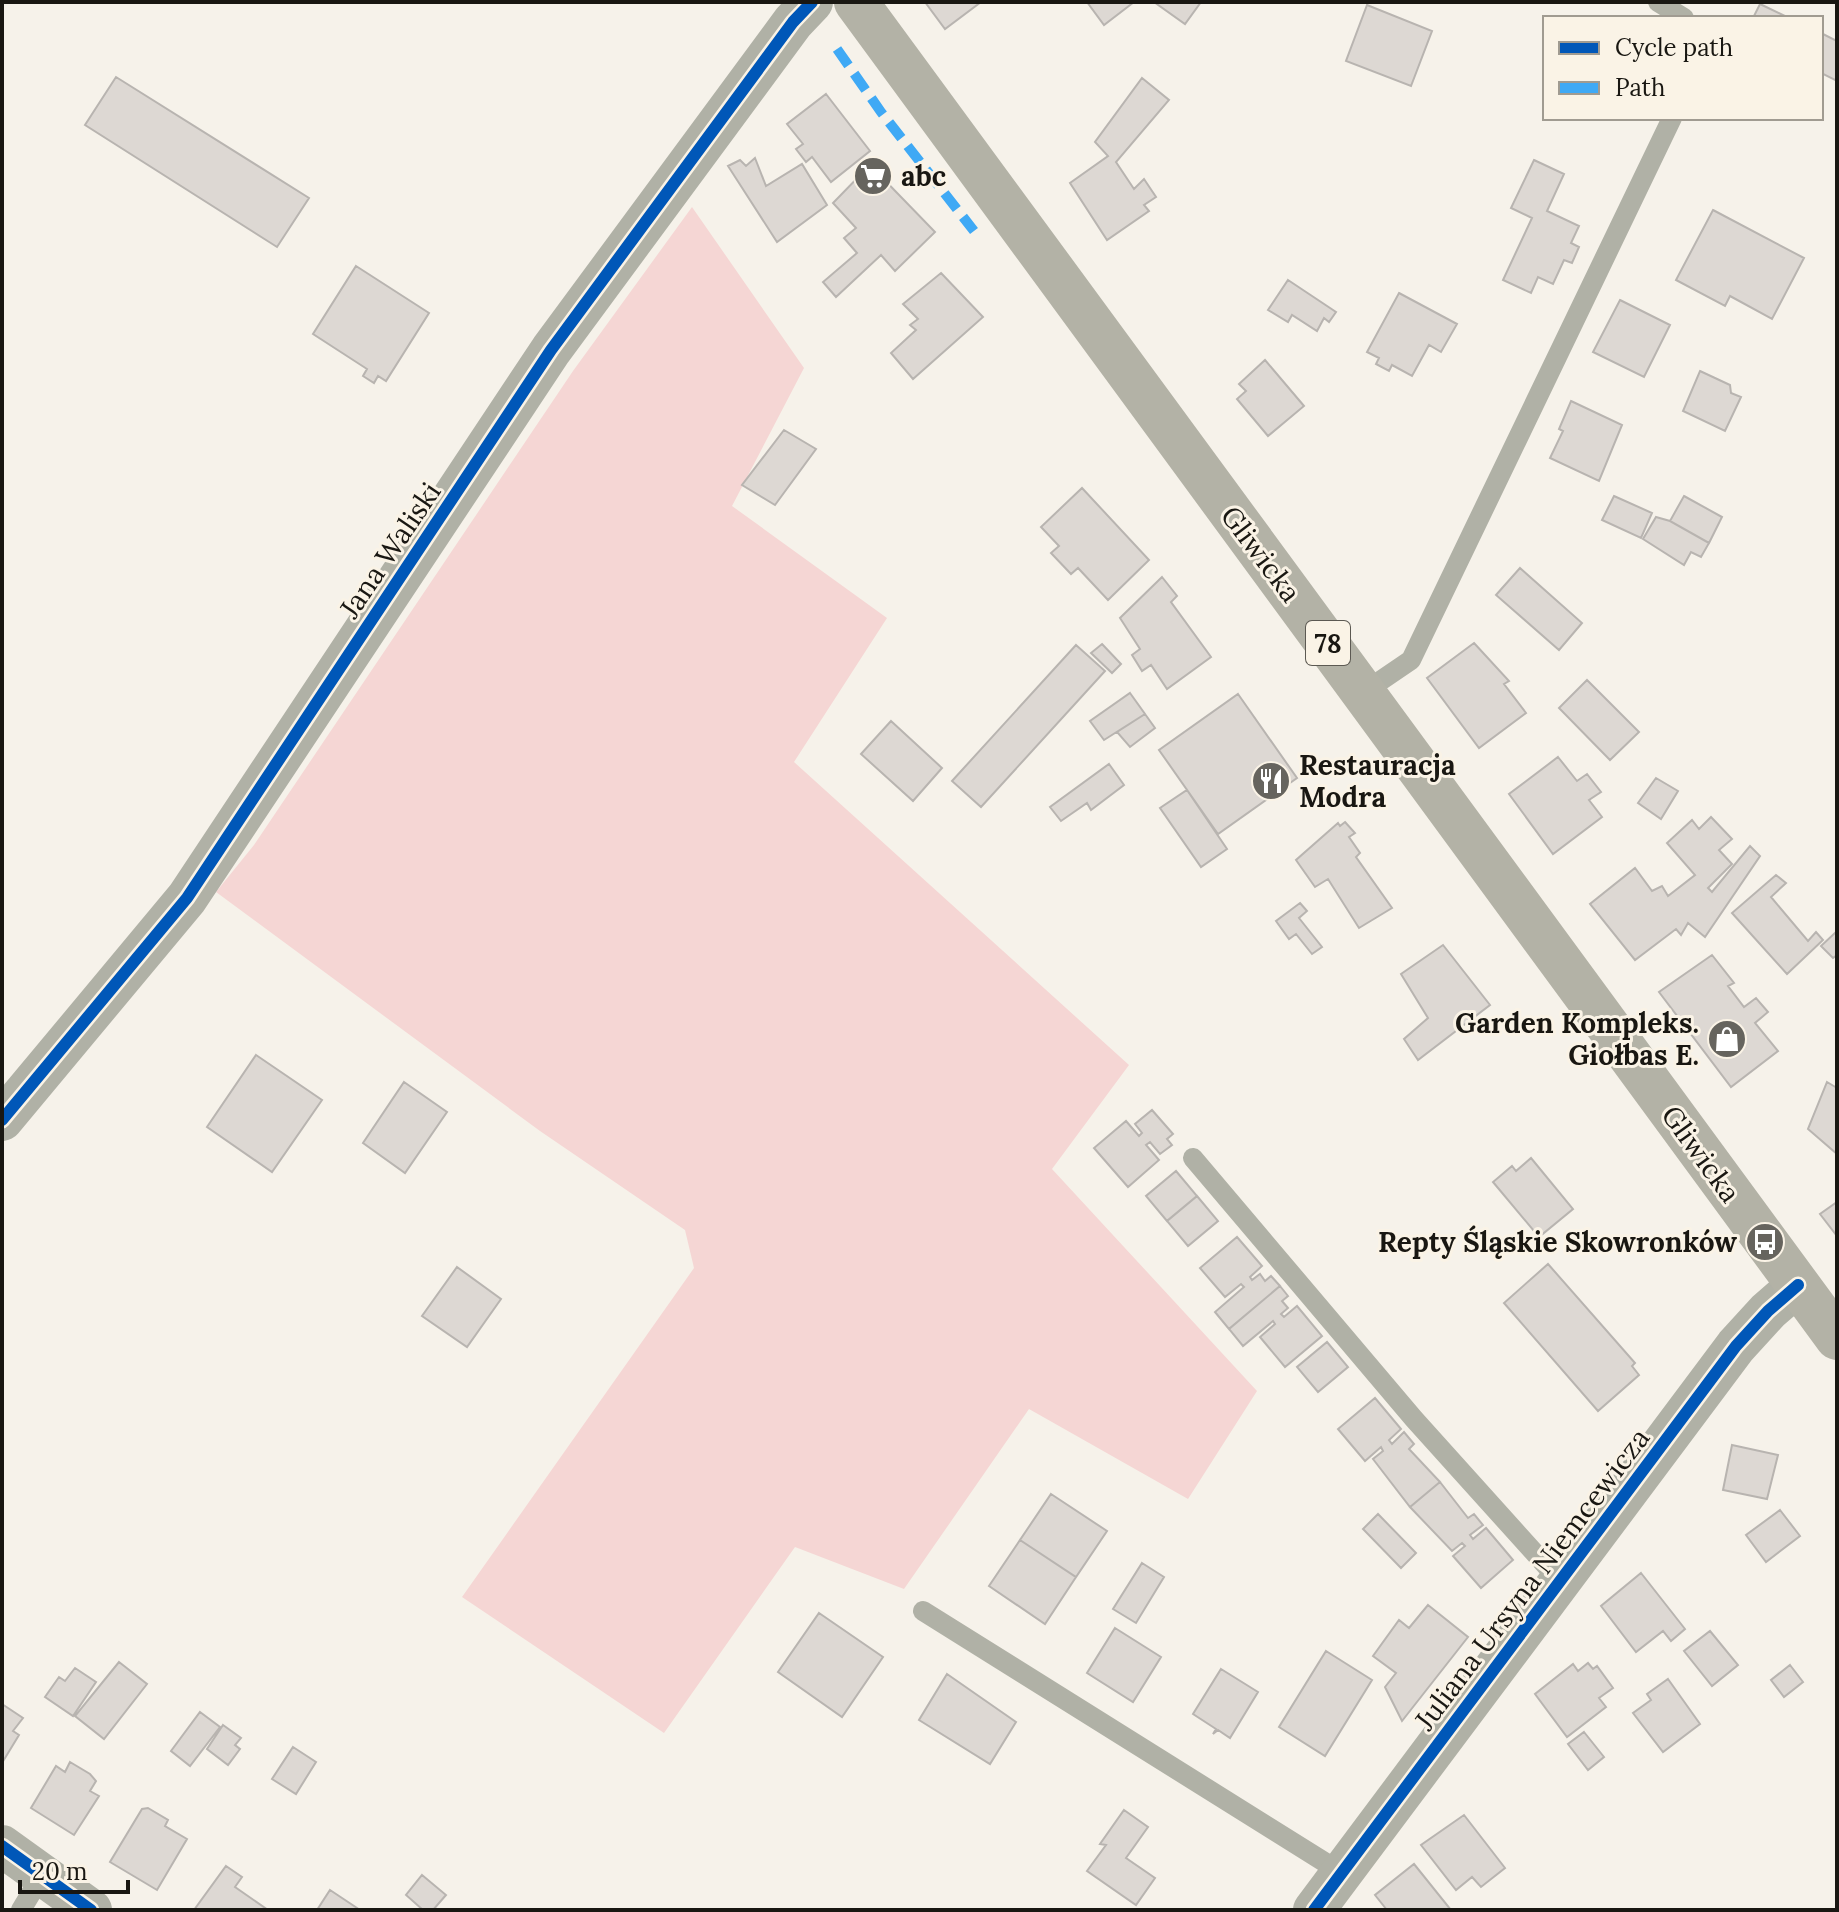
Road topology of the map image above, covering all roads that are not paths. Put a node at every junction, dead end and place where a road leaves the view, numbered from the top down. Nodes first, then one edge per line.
1 (812, 2) edge
2 (856, 2) edge
3 (1658, 2) edge
4 (1681, 16) edge
5 (1671, 120) edge
6 (1364, 692) junction
7 (2, 1120) edge
8 (1193, 1158) dead end
9 (1798, 1285) junction
10 (1837, 1338) edge
11 (1559, 1580) junction
12 (923, 1611) dead end
13 (2, 1846) edge
14 (1342, 1873) junction
15 (31, 1893) edge
16 (91, 1910) edge
17 (1314, 1910) edge

1 - 7 street, Jana Waliski
2 - 6 main road, Gliwicka / 78
3 - 4 lane
5 - 6 lane
6 - 9 main road, Gliwicka / 78
8 - 11 lane
9 - 10 main road, Gliwicka / 78
9 - 11 street, Juliana Ursyna Niemcewicza
11 - 14 street, Juliana Ursyna Niemcewicza
12 - 14 lane
13 - 15 street
14 - 17 street, Juliana Ursyna Niemcewicza
15 - 16 street

